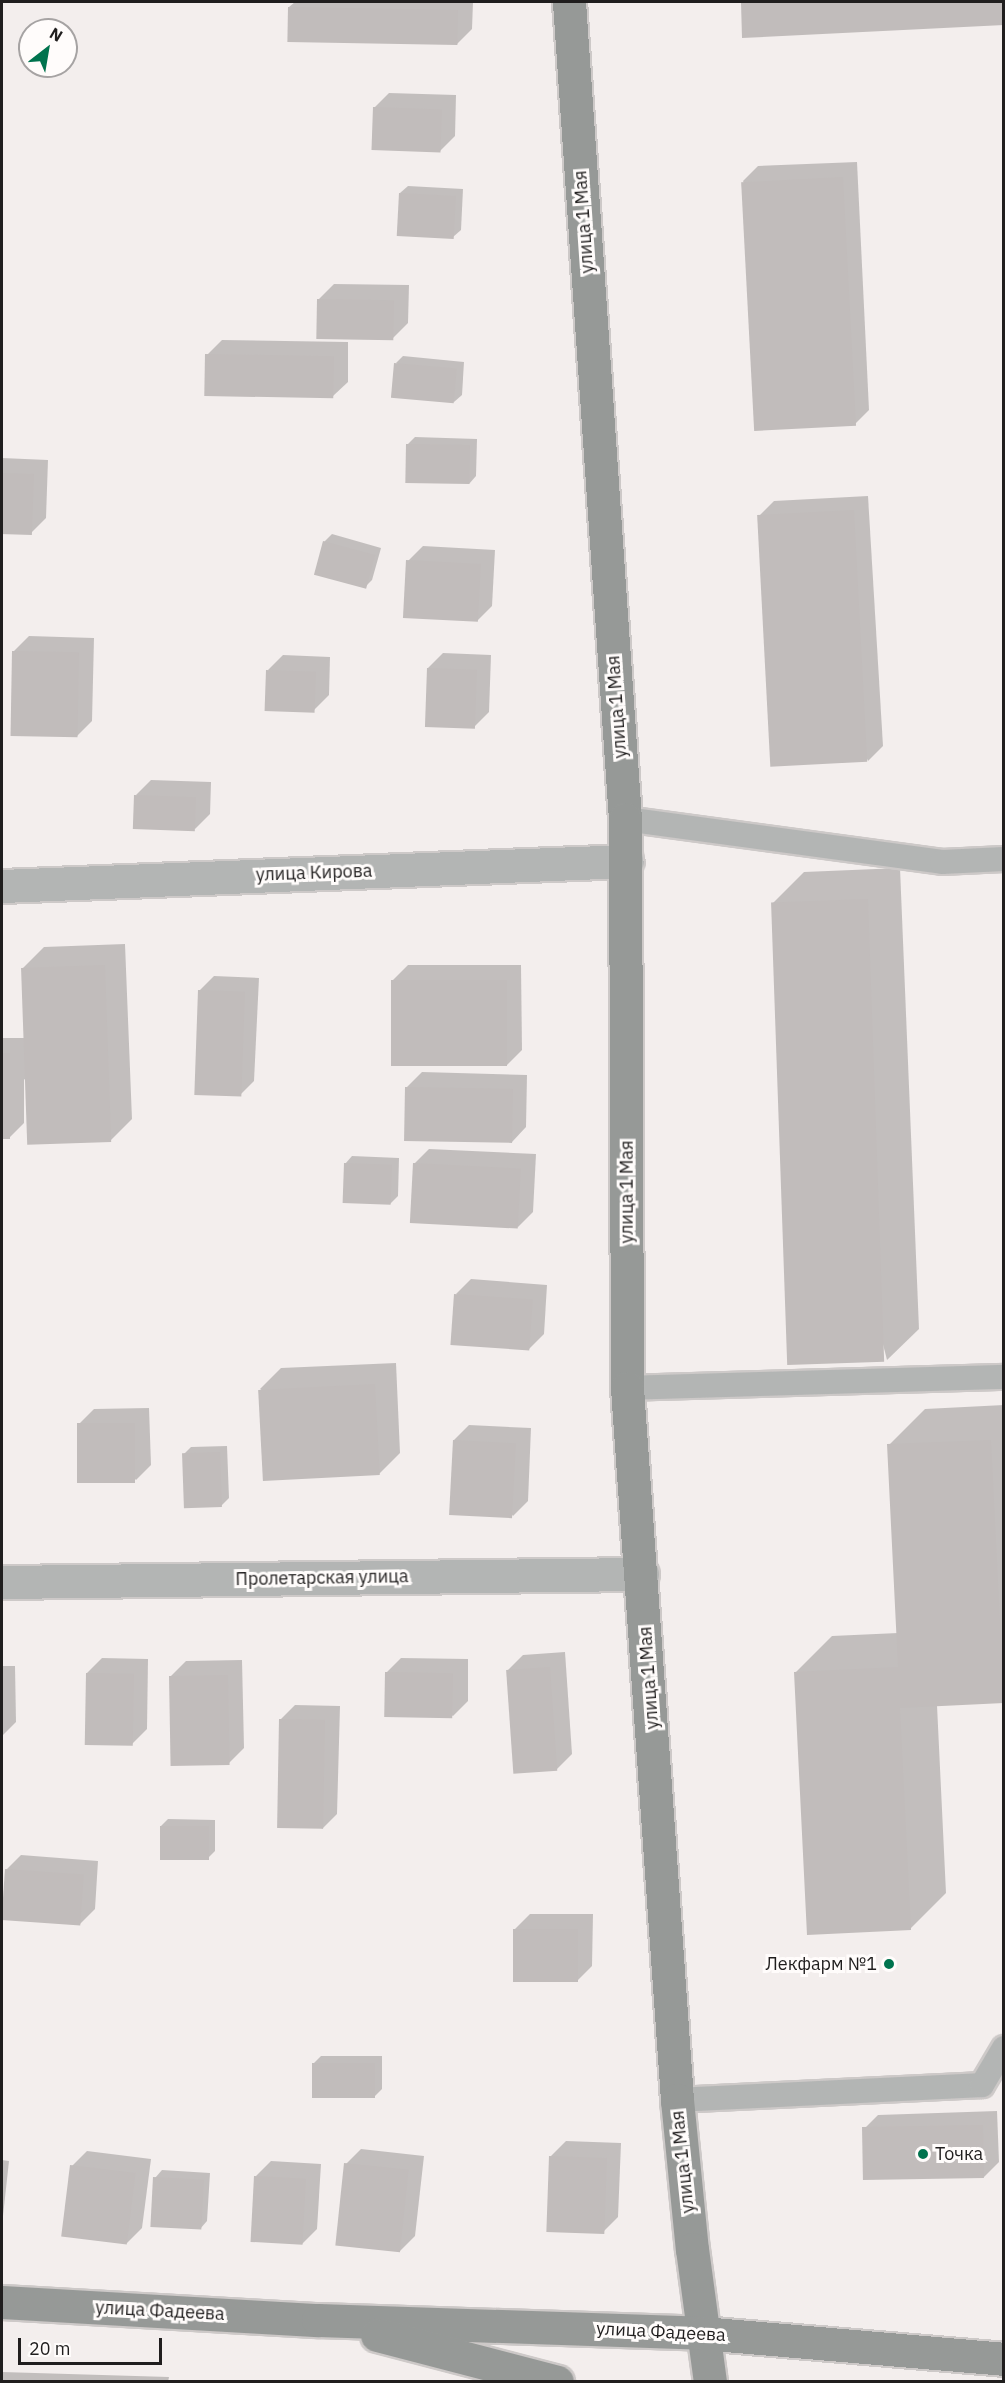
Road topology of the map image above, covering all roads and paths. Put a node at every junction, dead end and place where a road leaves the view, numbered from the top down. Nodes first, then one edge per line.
1 (569, 2) edge
2 (625, 819) junction
3 (1004, 859) edge
4 (626, 861) junction
5 (2, 886) edge
6 (1004, 1377) edge
7 (627, 1388) junction
8 (642, 1574) junction
9 (2, 1582) edge
10 (1004, 2048) edge
11 (677, 2100) junction
12 (2, 2302) edge
13 (318, 2319) junction
14 (702, 2333) junction
15 (1004, 2359) edge
16 (558, 2382) edge
17 (710, 2382) edge

1 - 2 street, улица 1 Мая
2 - 3 lane
2 - 4 street, улица 1 Мая
4 - 5 street, улица Кирова
4 - 7 street, улица 1 Мая
6 - 7 lane
7 - 8 street, улица 1 Мая
8 - 9 street, Пролетарская улица
8 - 11 street, улица 1 Мая
10 - 11 lane
11 - 14 street, улица 1 Мая
12 - 13 street, улица Фадеева
13 - 14 street, улица Фадеева
13 - 16 street, улица Фадеева
14 - 15 street, улица Фадеева
14 - 17 street, улица 1 Мая

